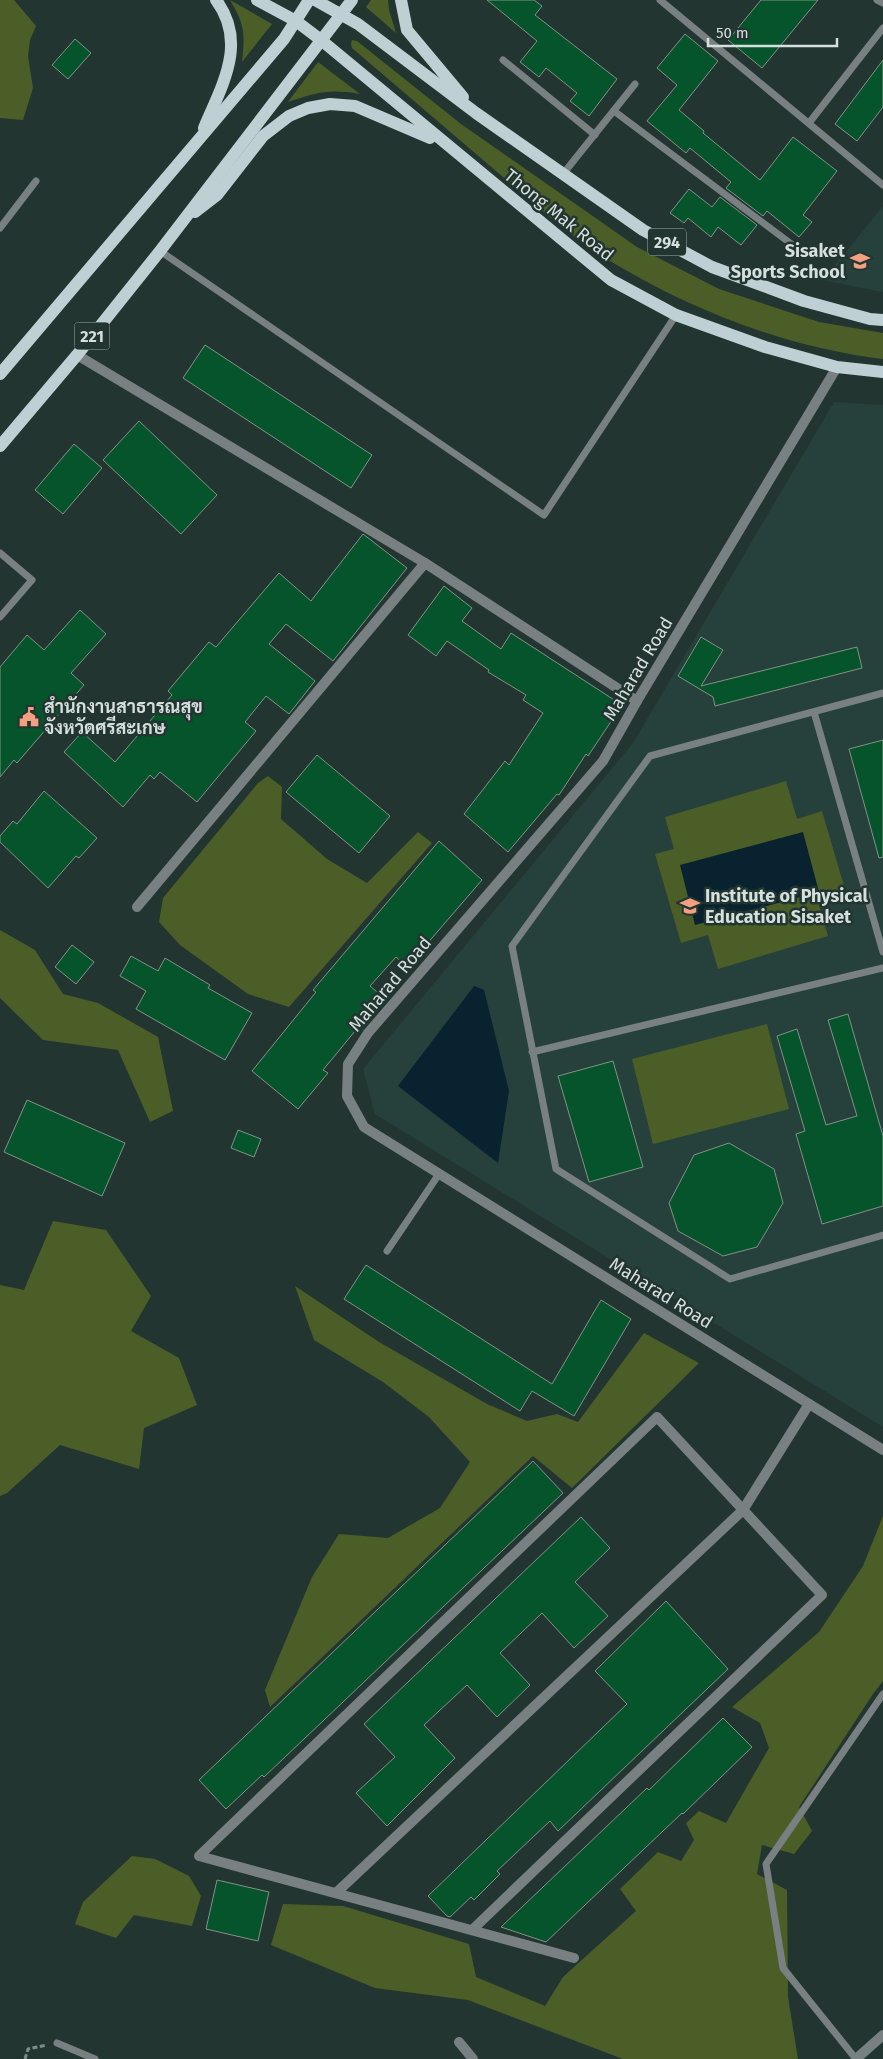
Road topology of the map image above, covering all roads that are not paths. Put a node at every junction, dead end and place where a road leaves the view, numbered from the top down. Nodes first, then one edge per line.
1 (216, 0) edge
2 (257, 0) edge
3 (309, 0) edge
4 (315, 0) edge
5 (352, 0) edge
6 (401, 0) edge
7 (660, 0) edge
8 (877, 0) edge
9 (883, 3) edge
10 (340, 14) junction
11 (296, 21) junction
12 (883, 28) edge
13 (321, 40) junction
14 (503, 60) dead end
15 (635, 84) dead end
16 (614, 111) junction
17 (476, 113) junction
18 (809, 123) junction
19 (595, 135) junction
20 (198, 142) junction
21 (444, 144) junction
22 (563, 174) junction
23 (36, 181) dead end
24 (883, 185) edge
25 (180, 224) junction
26 (0, 228) edge
27 (794, 246) dead end
28 (160, 250) junction
29 (676, 315) junction
30 (883, 320) edge
31 (77, 355) junction
32 (837, 367) junction
33 (883, 372) edge
34 (0, 374) edge
35 (0, 446) edge
36 (0, 553) edge
37 (424, 563) junction
38 (0, 617) edge
39 (883, 693) edge
40 (637, 701) junction
41 (814, 712) junction
42 (137, 907) dead end
43 (883, 952) edge
44 (883, 968) edge
45 (532, 1052) junction
46 (439, 1174) junction
47 (883, 1234) edge
48 (387, 1251) dead end
49 (809, 1404) junction
50 (883, 1450) edge
51 (743, 1510) junction
52 (883, 1694) edge
53 (336, 1893) junction
54 (472, 1930) junction
55 (574, 1958) dead end
56 (883, 2035) edge
57 (458, 2042) dead end
58 (57, 2043) road end
59 (95, 2059) edge
60 (473, 2059) edge
61 (856, 2059) edge

1 - 20 main road
2 - 11 main road, Thong Mak Road
3 - 11 main road, 221
4 - 10 main road, Thong Mak Road / 294
5 - 10 main road, 221
6 - 17 main road
7 - 18 lane
8 - 9 lane
10 - 13 main road, 221
10 - 17 main road, Thong Mak Road / 294
11 - 13 main road, Thong Mak Road
11 - 20 main road, 221
12 - 18 lane
13 - 21 main road, Thong Mak Road
13 - 25 main road, 221
14 - 19 lane
15 - 16 lane
16 - 19 lane
16 - 27 lane
17 - 22 main road, Thong Mak Road / 294
18 - 24 lane
19 - 22 lane
20 - 34 main road, 221
21 - 25 main road
21 - 29 main road, Thong Mak Road
22 - 30 main road, Thong Mak Road / 294
23 - 26 lane
25 - 28 main road, 221
28 - 29 lane
28 - 31 main road, 221
29 - 32 main road, Thong Mak Road
31 - 35 main road, 221
31 - 37 street
32 - 33 main road, Thong Mak Road
32 - 40 street, Maharad Road
36 - 38 lane
37 - 40 street
37 - 42 street
39 - 41 lane
40 - 46 street, Maharad Road
41 - 43 lane
41 - 45 lane
44 - 45 lane
45 - 47 lane
46 - 48 lane
46 - 49 street, Maharad Road
49 - 50 street, Maharad Road
49 - 51 street
51 - 53 street
51 - 53 street
51 - 54 street
52 - 61 lane
53 - 54 street
54 - 55 street
56 - 61 street
57 - 60 street
58 - 59 lane

